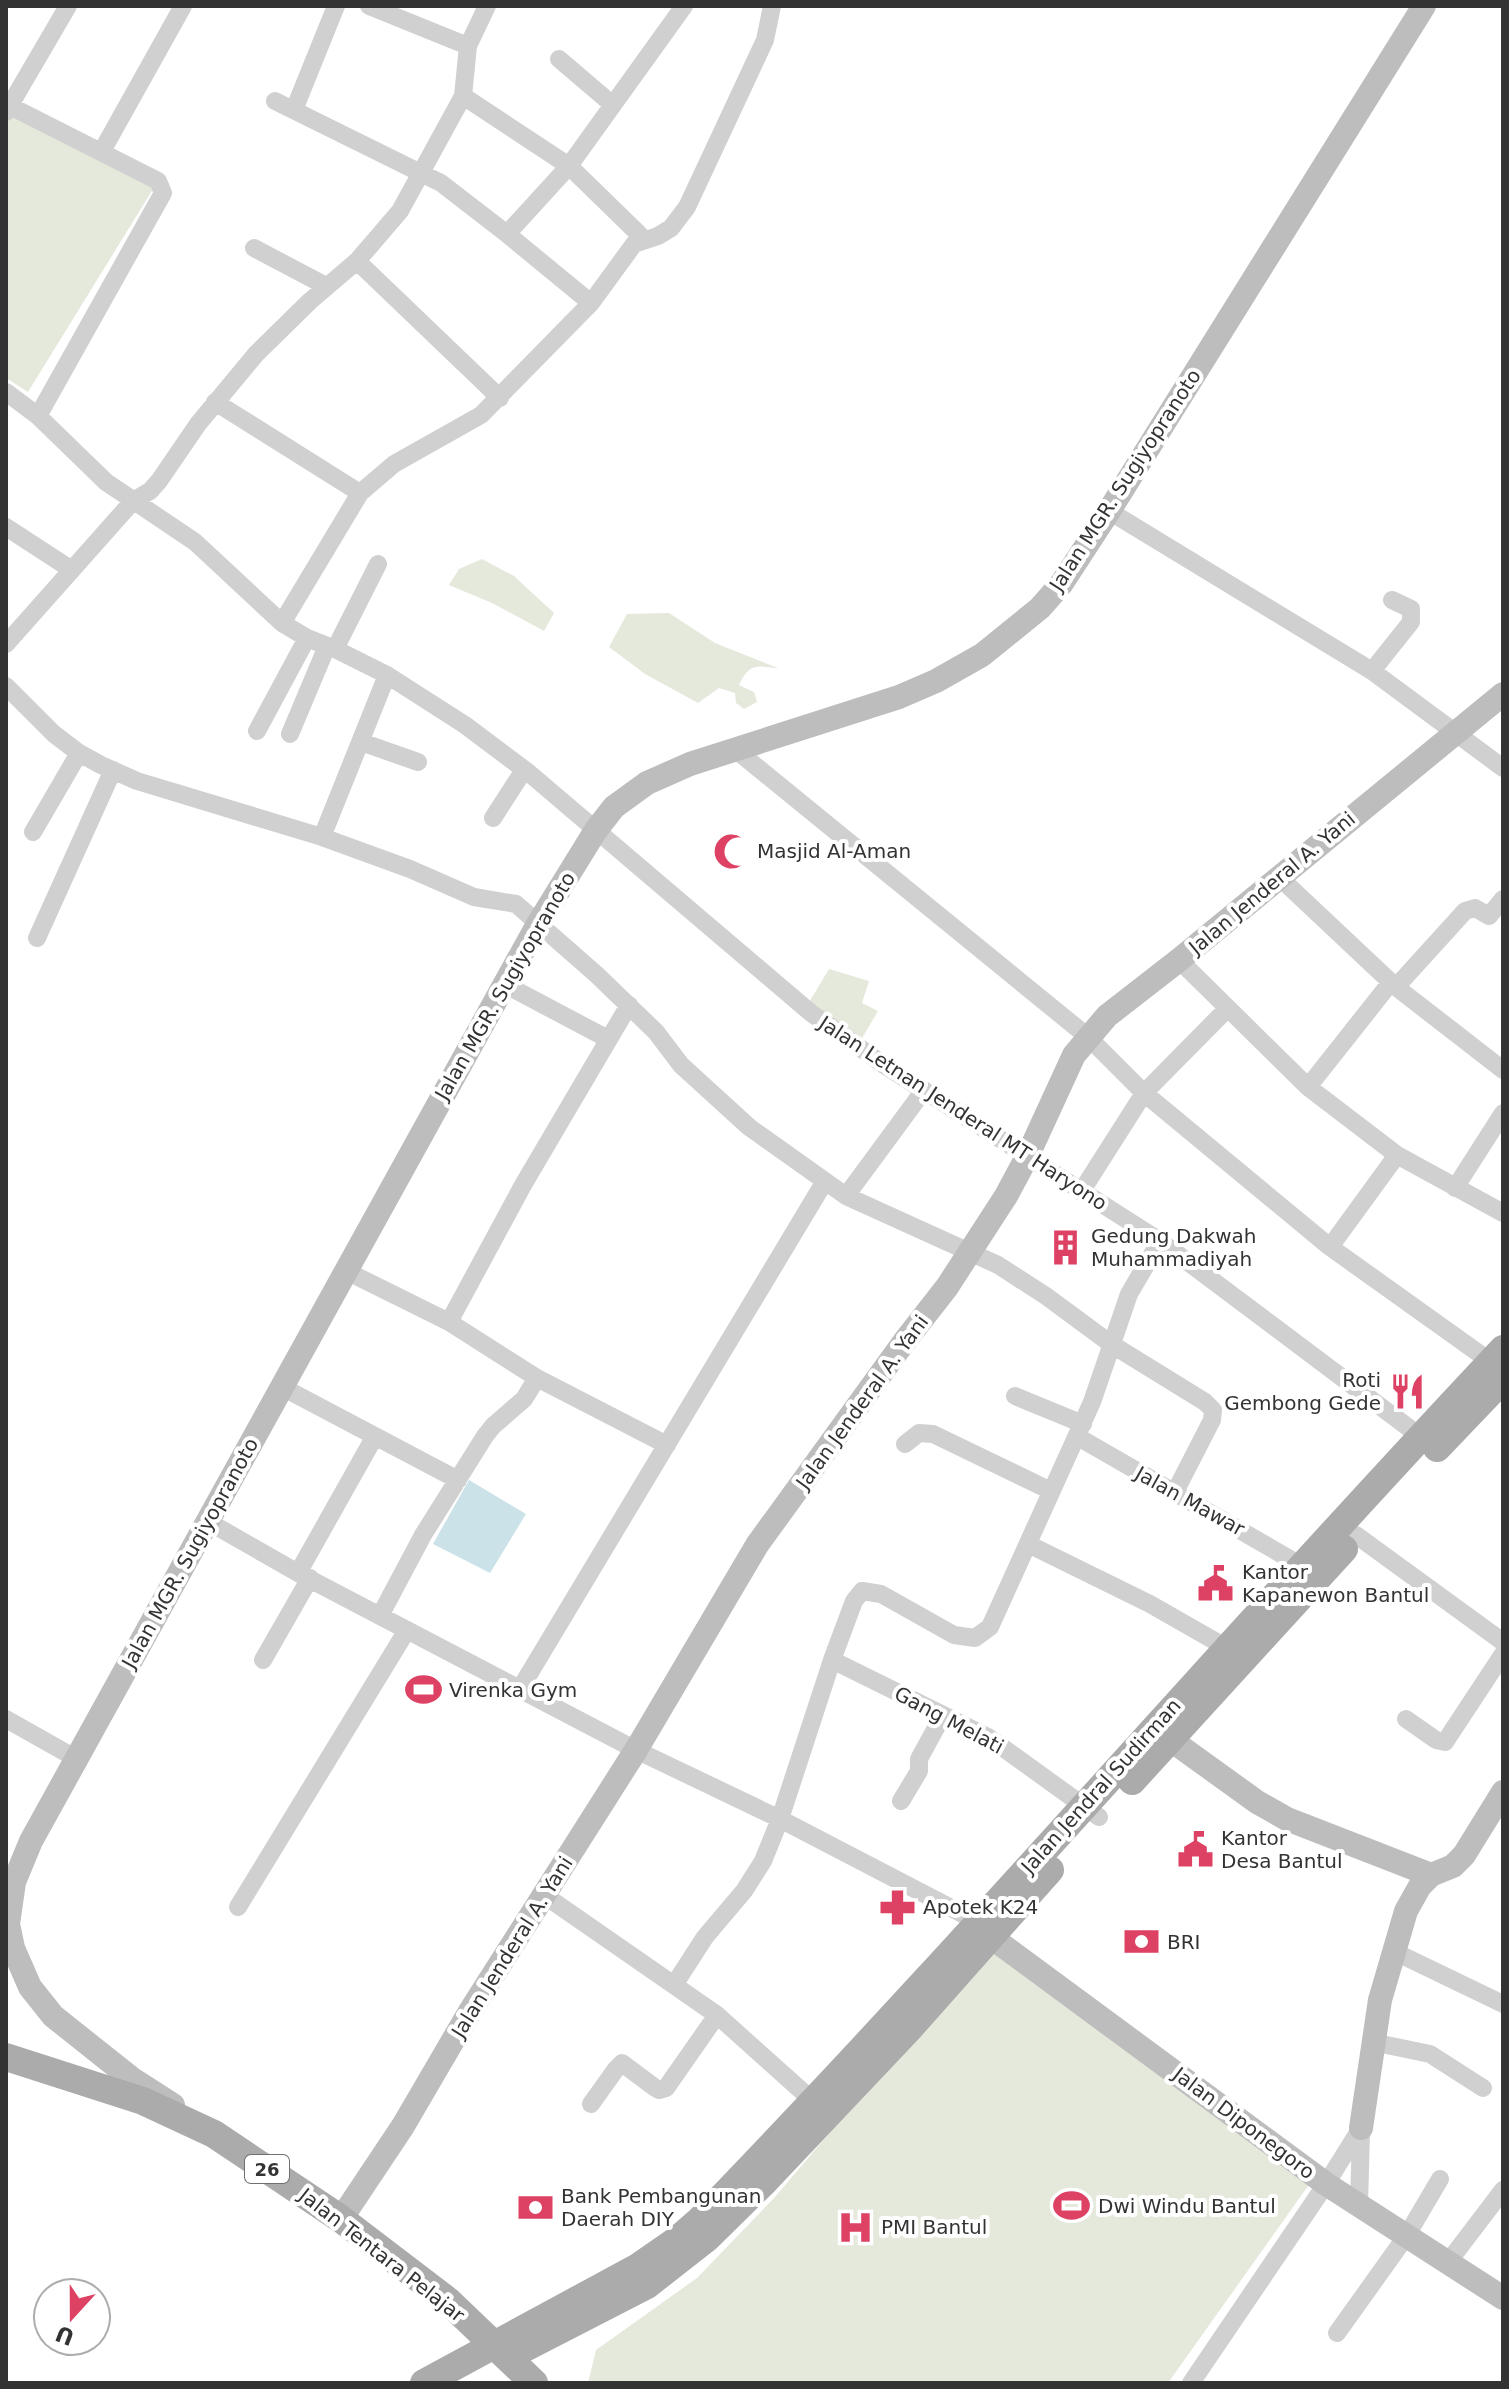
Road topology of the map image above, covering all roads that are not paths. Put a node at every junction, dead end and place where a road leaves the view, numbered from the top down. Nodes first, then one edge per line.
1 (68, 6) edge
2 (183, 6) edge
3 (336, 6) edge
4 (369, 6) edge
5 (487, 6) edge
6 (684, 6) edge
7 (772, 6) edge
8 (1424, 6) edge
9 (468, 46) junction
10 (559, 59) dead end
11 (14, 76) edge
12 (463, 96) junction
13 (275, 101) dead end
14 (613, 105) junction
15 (8, 109) edge
16 (294, 110) junction
17 (102, 151) junction
18 (569, 166) junction
19 (423, 173) junction
20 (507, 234) junction
21 (645, 240) junction
22 (254, 248) dead end
23 (357, 261) junction
24 (326, 286) junction
25 (591, 303) junction
26 (6, 392) edge
27 (500, 398) junction
28 (215, 402) junction
29 (38, 416) junction
30 (360, 493) junction
31 (133, 501) junction
32 (1109, 511) junction
33 (6, 527) edge
34 (378, 564) dead end
35 (72, 570) junction
36 (1392, 600) dead end
37 (282, 623) junction
38 (307, 638) junction
39 (6, 644) edge
40 (331, 647) junction
41 (1372, 671) junction
42 (387, 675) junction
43 (6, 686) edge
44 (1503, 694) edge
45 (257, 731) dead end
46 (1456, 732) junction
47 (290, 734) dead end
48 (361, 742) junction
49 (736, 750) junction
50 (79, 753) junction
51 (418, 762) dead end
52 (1503, 768) edge
53 (113, 770) junction
54 (524, 770) junction
55 (493, 818) dead end
56 (596, 830) junction
57 (33, 832) dead end
58 (322, 837) junction
59 (1279, 877) junction
60 (1503, 899) edge
61 (1496, 922) edge
62 (538, 924) junction
63 (37, 938) dead end
64 (1179, 960) junction
65 (504, 984) junction
66 (1393, 985) junction
67 (629, 1005) junction
68 (1227, 1009) junction
69 (1088, 1037) junction
70 (608, 1039) junction
71 (1503, 1070) edge
72 (1308, 1087) junction
73 (924, 1090) junction
74 (1144, 1093) junction
75 (1503, 1113) edge
76 (1028, 1155) junction
77 (1397, 1155) junction
78 (825, 1181) junction
79 (1455, 1188) junction
80 (1081, 1192) junction
81 (846, 1196) junction
82 (1503, 1213) edge
83 (1160, 1241) junction
84 (1330, 1247) junction
85 (969, 1253) junction
86 (346, 1271) junction
87 (449, 1322) junction
88 (1111, 1344) junction
89 (1498, 1377) edge
90 (537, 1378) junction
91 (282, 1387) junction
92 (1015, 1396) dead end
93 (1080, 1430) junction
94 (375, 1436) junction
95 (1421, 1437) junction
96 (905, 1444) dead end
97 (667, 1445) junction
98 (458, 1480) junction
99 (1051, 1491) junction
100 (1175, 1492) junction
101 (1363, 1519) junction
102 (207, 1521) junction
103 (1028, 1544) junction
104 (1302, 1566) junction
105 (304, 1575) junction
106 (381, 1614) junction
107 (407, 1630) junction
108 (1503, 1642) edge
109 (1227, 1648) junction
110 (1503, 1654) edge
111 (263, 1660) dead end
112 (832, 1660) junction
113 (520, 1689) junction
114 (943, 1715) junction
115 (6, 1719) edge
116 (1406, 1719) dead end
117 (1171, 1740) junction
118 (636, 1750) junction
119 (77, 1759) junction
120 (1503, 1792) edge
121 (901, 1801) dead end
122 (1092, 1812) junction
123 (780, 1819) junction
124 (1431, 1875) junction
125 (10, 1879) edge
126 (544, 1895) junction
127 (238, 1907) dead end
128 (984, 1930) junction
129 (1393, 1951) junction
130 (674, 1985) junction
131 (1503, 2004) edge
132 (717, 2015) junction
133 (1372, 2042) junction
134 (6, 2057) edge
135 (1483, 2088) dead end
136 (813, 2101) junction
137 (591, 2104) dead end
138 (1361, 2128) junction
139 (241, 2151) junction
140 (1440, 2179) dead end
141 (1326, 2184) junction
142 (1503, 2190) edge
143 (1359, 2206) junction
144 (341, 2219) junction
145 (1407, 2235) junction
146 (1449, 2261) junction
147 (1503, 2298) edge
148 (1337, 2333) dead end
149 (499, 2351) junction
150 (424, 2383) edge
151 (459, 2383) edge
152 (534, 2383) edge
153 (1191, 2383) edge

1 - 11 street
2 - 17 street
3 - 16 street
4 - 9 street
5 - 9 street
6 - 14 street
7 - 21 street
8 - 32 main road, Jalan MGR. Sugiyopranoto
9 - 12 street
10 - 14 street
11 - 15 street
12 - 18 street
12 - 19 street
13 - 16 street
14 - 18 street
15 - 17 street
16 - 19 street
17 - 29 street
18 - 20 street
18 - 21 street
19 - 20 street
19 - 23 street
20 - 25 street
21 - 25 street
22 - 24 street
23 - 24 street
23 - 27 street
24 - 28 street
25 - 27 street
26 - 29 street, Jalan Letnan Jenderal MT Haryono
27 - 30 street
28 - 30 street
28 - 31 street
29 - 31 street, Jalan Letnan Jenderal MT Haryono
30 - 37 street
31 - 35 street
31 - 37 street, Jalan Letnan Jenderal MT Haryono
32 - 41 street
32 - 49 main road, Jalan MGR. Sugiyopranoto
33 - 35 street
34 - 40 street
35 - 39 street
36 - 41 street
37 - 38 street, Jalan Letnan Jenderal MT Haryono
38 - 40 street, Jalan Letnan Jenderal MT Haryono
38 - 45 street
40 - 42 street, Jalan Letnan Jenderal MT Haryono
40 - 47 street
41 - 46 street
42 - 48 street
42 - 54 street, Jalan Letnan Jenderal MT Haryono
43 - 50 street
44 - 46 main road, Jalan Jenderal A. Yani
46 - 52 street
46 - 59 main road, Jalan Jenderal A. Yani
48 - 51 street
48 - 58 street
49 - 56 main road, Jalan MGR. Sugiyopranoto
49 - 69 street
50 - 53 street
50 - 57 street
53 - 58 street
53 - 63 street
54 - 55 street
54 - 56 street, Jalan Letnan Jenderal MT Haryono
56 - 62 main road, Jalan MGR. Sugiyopranoto
56 - 73 street, Jalan Letnan Jenderal MT Haryono
58 - 62 street
59 - 64 main road, Jalan Jenderal A. Yani
59 - 66 street
60 - 61 street
61 - 66 street
62 - 65 main road, Jalan MGR. Sugiyopranoto
62 - 67 street
64 - 68 street
64 - 69 main road, Jalan Jenderal A. Yani
65 - 70 street
65 - 86 main road, Jalan MGR. Sugiyopranoto
66 - 71 street
66 - 72 street
67 - 70 street
67 - 78 street
68 - 72 street
68 - 74 street
69 - 74 street
69 - 76 main road, Jalan Jenderal A. Yani
70 - 87 street
72 - 77 street
73 - 76 street, Jalan Letnan Jenderal MT Haryono
73 - 81 street
74 - 80 street
74 - 84 street
75 - 79 street
76 - 80 street, Jalan Letnan Jenderal MT Haryono
76 - 85 main road, Jalan Jenderal A. Yani
77 - 79 street
77 - 84 street
78 - 81 street
78 - 97 street
79 - 82 street
80 - 83 street, Jalan Letnan Jenderal MT Haryono
81 - 85 street
83 - 88 street
83 - 95 street, Jalan Letnan Jenderal MT Haryono
84 - 89 street
85 - 88 street
85 - 118 main road, Jalan Jenderal A. Yani
86 - 87 street
86 - 91 main road, Jalan MGR. Sugiyopranoto
87 - 90 street
88 - 93 street
88 - 100 street
89 - 95 main road, Jalan Jendral Sudirman
89 - 101 main road, Jalan Jendral Sudirman
90 - 97 street
90 - 98 street
91 - 94 street
91 - 102 main road, Jalan MGR. Sugiyopranoto
92 - 93 street, Jalan Mawar
93 - 99 street
93 - 100 street, Jalan Mawar
94 - 98 street
94 - 105 street
95 - 101 main road, Jalan Jendral Sudirman
96 - 99 street
97 - 113 street
98 - 106 street
99 - 103 street
100 - 104 street, Jalan Mawar
101 - 104 main road, Jalan Jendral Sudirman
101 - 108 street
101 - 117 main road, Jalan Jendral Sudirman
102 - 105 street
102 - 119 main road, Jalan MGR. Sugiyopranoto
103 - 109 street
103 - 112 street
104 - 109 main road, Jalan Jendral Sudirman
105 - 106 street
105 - 111 street
106 - 107 street
107 - 113 street
107 - 127 street
109 - 122 main road, Jalan Jendral Sudirman
110 - 116 street
112 - 114 street, Gang Melati
112 - 123 street
113 - 118 street
114 - 121 street
114 - 122 street, Gang Melati
115 - 119 street
117 - 122 main road, Jalan Jendral Sudirman
117 - 124 main road
118 - 123 street
118 - 126 main road, Jalan Jenderal A. Yani
119 - 125 main road, Jalan MGR. Sugiyopranoto
120 - 124 main road
122 - 128 main road, Jalan Jendral Sudirman
123 - 128 street
123 - 130 street
124 - 129 main road
125 - 139 main road, Jalan MGR. Sugiyopranoto
126 - 130 street
126 - 144 main road, Jalan Jenderal A. Yani
128 - 136 main road, Jalan Jendral Sudirman
128 - 141 main road, Jalan Diponegoro
128 - 149 main road, Jalan Jendral Sudirman
129 - 131 street
129 - 133 main road
130 - 132 street
132 - 136 street
132 - 137 street
133 - 135 street
133 - 138 main road
134 - 139 main road, Jalan Tentara Pelajar / 26
136 - 149 main road, Jalan Jendral Sudirman
138 - 141 street
138 - 143 street
139 - 144 main road, Jalan Tentara Pelajar / 26
140 - 145 street
141 - 143 main road, Jalan Diponegoro
141 - 153 street
142 - 146 street
143 - 145 main road, Jalan Diponegoro
144 - 149 main road, Jalan Tentara Pelajar / 26
145 - 146 main road, Jalan Diponegoro
145 - 148 street
146 - 147 main road, Jalan Diponegoro
149 - 150 main road
149 - 151 main road
149 - 152 main road, Jalan Tentara Pelajar

